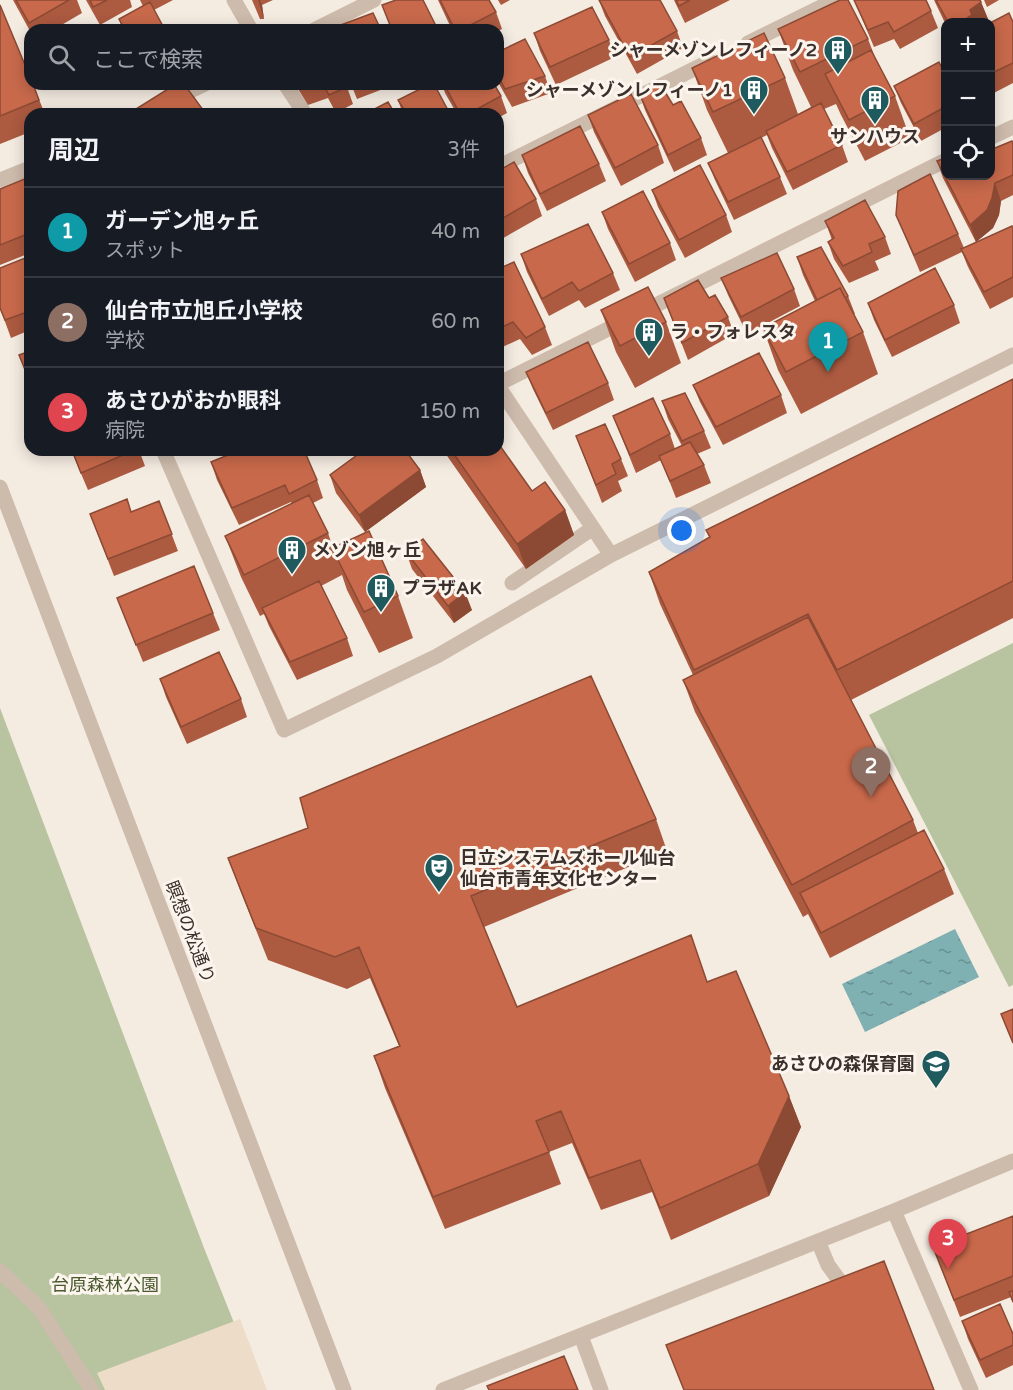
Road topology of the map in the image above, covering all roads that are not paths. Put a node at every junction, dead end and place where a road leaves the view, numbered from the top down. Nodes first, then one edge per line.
1 (234, 0) edge
2 (374, 0) edge
3 (835, 0) edge
4 (248, 24) edge
5 (326, 24) edge
6 (193, 90) edge
7 (289, 90) edge
8 (155, 108) edge
9 (301, 108) edge
10 (1013, 126) edge
11 (995, 135) edge
12 (941, 162) edge
13 (504, 164) edge
14 (24, 170) edge
15 (0, 180) edge
16 (1013, 355) edge
17 (504, 382) edge
18 (504, 394) edge
19 (166, 456) edge
20 (0, 487) edge
21 (593, 528) junction
22 (611, 555) junction
23 (512, 583) dead end
24 (1013, 1161) edge
25 (894, 1211) junction
26 (818, 1241) junction
27 (0, 1271) edge
28 (859, 1306) edge
29 (581, 1336) junction
30 (95, 1386) edge
31 (453, 1388) edge
32 (344, 1390) edge
33 (602, 1390) edge
34 (971, 1390) edge

1 - 4 street
2 - 5 street
3 - 13 street
6 - 8 street
7 - 9 street
10 - 11 street
12 - 17 street
14 - 15 street
16 - 22 street
18 - 21 street
19 - 22 street
20 - 32 street, 瞑想の松通り
21 - 22 street
21 - 23 street
24 - 25 street
25 - 26 street
25 - 34 street
26 - 28 street
26 - 29 street
27 - 30 street
29 - 31 street
29 - 33 street

